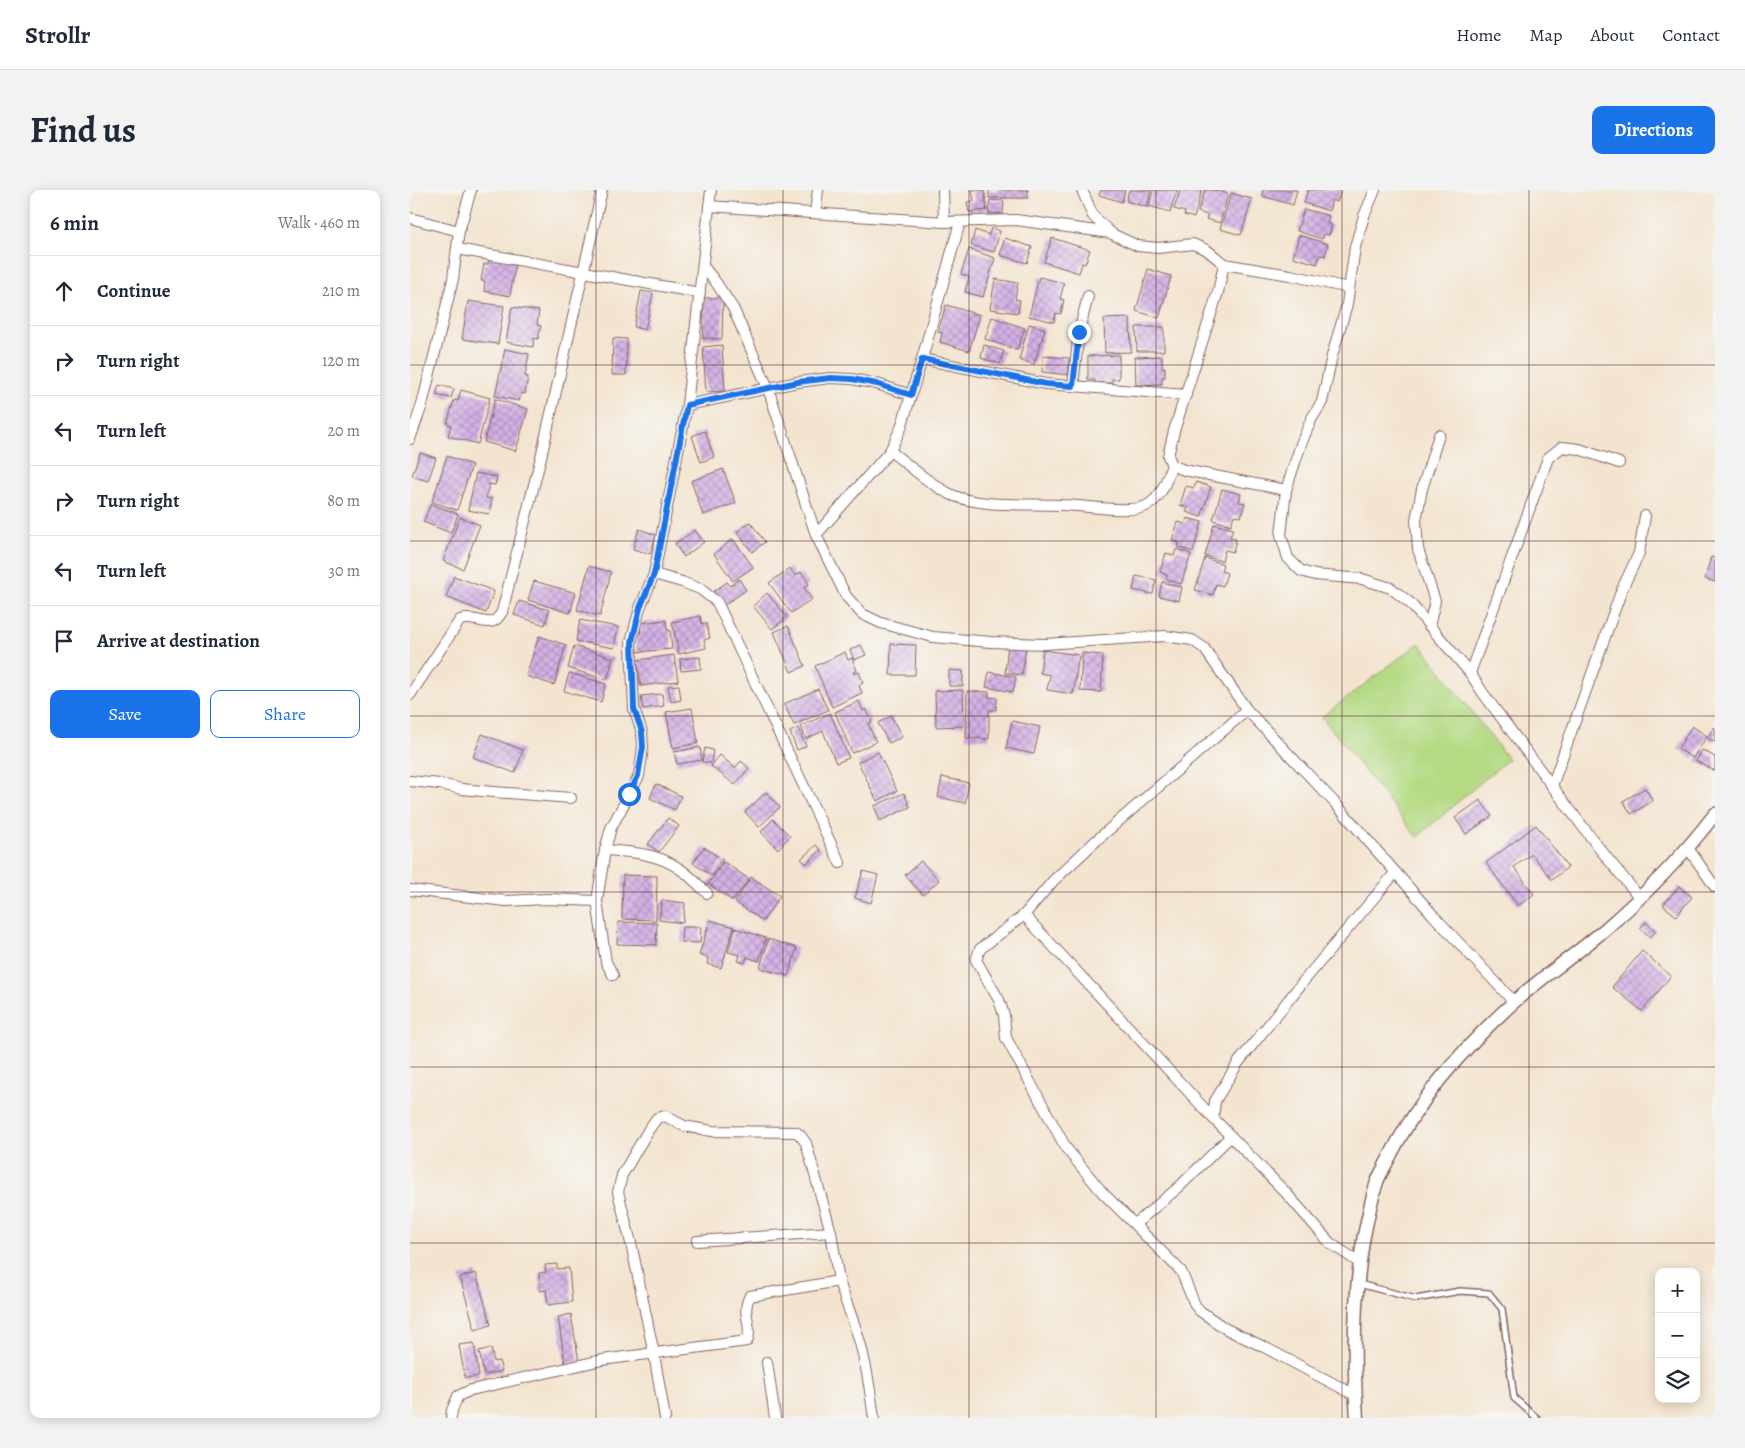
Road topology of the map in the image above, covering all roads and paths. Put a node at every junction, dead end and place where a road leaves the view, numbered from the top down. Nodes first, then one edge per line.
1 (471, 190) edge
2 (602, 190) edge
3 (711, 190) edge
4 (818, 190) edge
5 (943, 190) edge
6 (1082, 190) edge
7 (1375, 190) edge
8 (709, 206) junction
9 (816, 213) junction
10 (410, 218) edge
11 (944, 222) junction
12 (960, 222) junction
13 (459, 231) junction
14 (1112, 234) junction
15 (457, 248) junction
16 (1224, 264) junction
17 (703, 266) junction
18 (582, 271) junction
19 (1350, 288) junction
20 (700, 293) junction
21 (1088, 296) dead end
22 (922, 359) junction
23 (1073, 386) junction
24 (768, 388) junction
25 (911, 395) junction
26 (1186, 395) junction
27 (687, 405) junction
28 (1439, 435) dead end
29 (410, 439) edge
30 (890, 450) junction
31 (1619, 464) dead end
32 (1172, 466) junction
33 (1286, 490) junction
34 (1645, 516) dead end
35 (816, 535) junction
36 (654, 574) junction
37 (1429, 626) junction
38 (1470, 673) junction
39 (410, 695) edge
40 (1247, 710) junction
41 (410, 781) edge
42 (1552, 786) junction
43 (571, 798) dead end
44 (1715, 814) edge
45 (1688, 848) junction
46 (604, 850) junction
47 (840, 863) dead end
48 (1395, 873) junction
49 (1715, 887) edge
50 (410, 890) edge
51 (707, 893) dead end
52 (1640, 898) junction
53 (597, 901) junction
54 (1024, 915) junction
55 (613, 975) dead end
56 (1514, 1002) junction
57 (1213, 1118) junction
58 (1231, 1136) junction
59 (1135, 1224) junction
60 (830, 1232) junction
61 (697, 1240) dead end
62 (1360, 1263) junction
63 (839, 1281) junction
64 (1357, 1284) junction
65 (654, 1354) junction
66 (768, 1362) dead end
67 (1355, 1395) junction
68 (451, 1418) edge
69 (665, 1418) edge
70 (775, 1418) edge
71 (874, 1418) edge
72 (1356, 1418) edge
73 (1537, 1418) edge

1 - 13 street
2 - 18 street
3 - 8 street
4 - 9 street
5 - 11 street
6 - 14 street
7 - 19 street
8 - 9 street
8 - 17 street
9 - 11 street
10 - 13 street
11 - 12 street
12 - 14 street
12 - 22 street
13 - 15 street
14 - 16 street
15 - 18 street
15 - 29 street
16 - 19 street
16 - 26 street
17 - 20 street
17 - 24 street
18 - 20 street
18 - 39 street
19 - 33 street
20 - 27 street
21 - 23 street
22 - 23 street
22 - 25 street
23 - 26 street
24 - 25 street
24 - 27 street
24 - 35 street
25 - 30 street
26 - 32 street
27 - 36 street
28 - 37 street
30 - 32 street
30 - 35 street
31 - 38 street
32 - 33 street
33 - 37 street
34 - 42 street
35 - 40 street
36 - 46 street
36 - 47 street
37 - 38 street
38 - 42 street
40 - 48 street
40 - 54 street
41 - 43 street
42 - 52 street
44 - 45 street
45 - 49 street
45 - 52 street
46 - 51 street
46 - 53 street
48 - 56 street
48 - 57 street
50 - 53 street
52 - 56 street
53 - 55 street
54 - 57 street
54 - 59 street
56 - 62 street
57 - 58 street
58 - 59 street
58 - 62 street
59 - 67 street
60 - 61 street
60 - 63 street
60 - 65 street
62 - 64 street
63 - 65 street
63 - 71 street
64 - 67 street
64 - 73 lane
65 - 68 street
65 - 69 street
66 - 70 street
67 - 72 street

